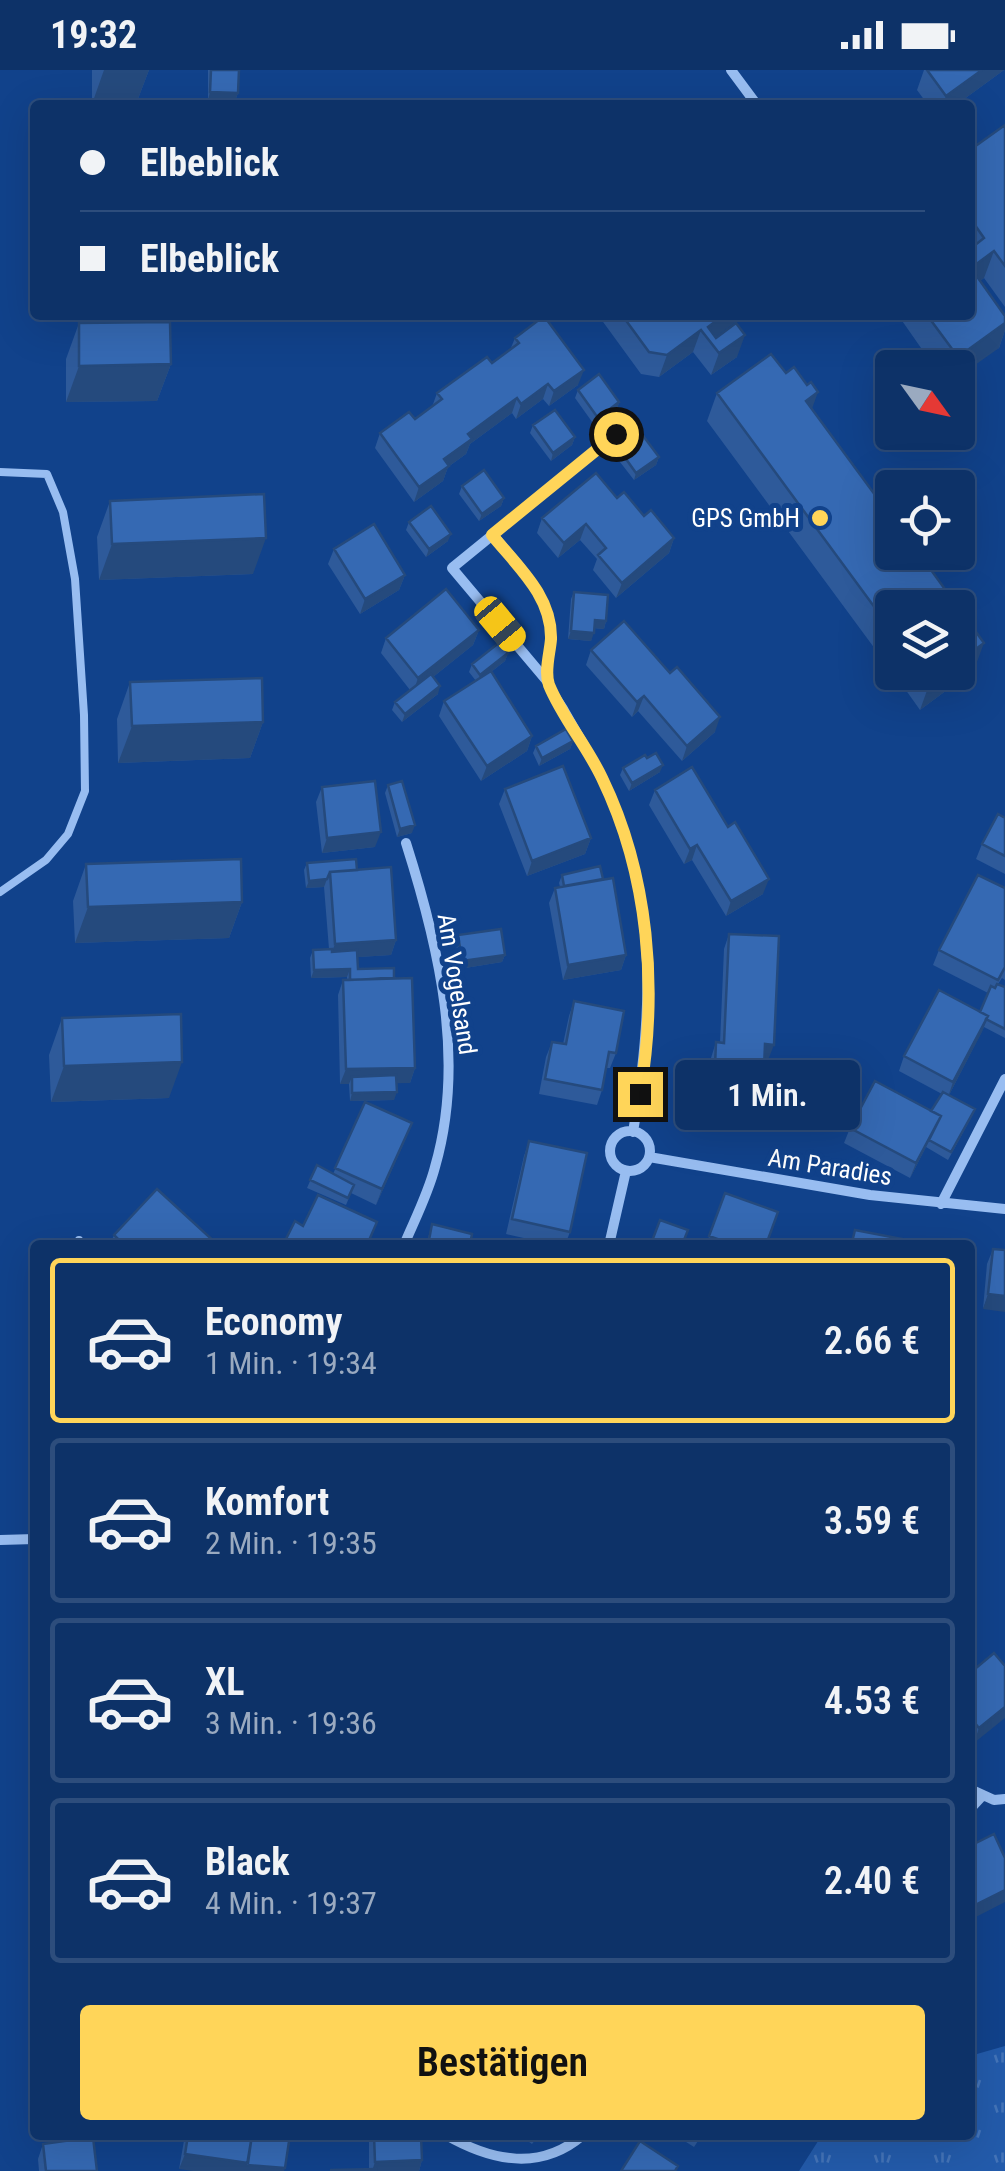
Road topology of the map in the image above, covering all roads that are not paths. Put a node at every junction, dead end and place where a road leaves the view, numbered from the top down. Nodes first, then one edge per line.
1 (731, 70) edge
2 (753, 100) edge
3 (630, 422) dead end
4 (0, 472) edge
5 (492, 535) junction
6 (547, 681) junction
7 (406, 843) dead end
8 (0, 892) edge
9 (1005, 1079) edge
10 (633, 1132) junction
11 (649, 1157) junction
12 (626, 1171) junction
13 (941, 1204) junction
14 (1005, 1209) edge
15 (406, 1240) edge
16 (610, 1240) edge
17 (30, 1539) edge
18 (0, 1540) edge
19 (975, 1792) edge
20 (982, 1796) junction
21 (1005, 1798) edge
22 (975, 1804) edge
23 (455, 2140) edge
24 (578, 2140) edge

1 - 2 street
3 - 5 street
4 - 8 lane
5 - 6 street
5 - 6 street
6 - 10 street
7 - 15 street, Am Vogelsand
9 - 13 street
10 - 11 street
10 - 12 street
11 - 12 street
11 - 13 street, Am Paradies
12 - 16 street
13 - 14 street, Am Paradies
17 - 18 street
19 - 20 street
20 - 21 street
20 - 22 street
23 - 24 street

